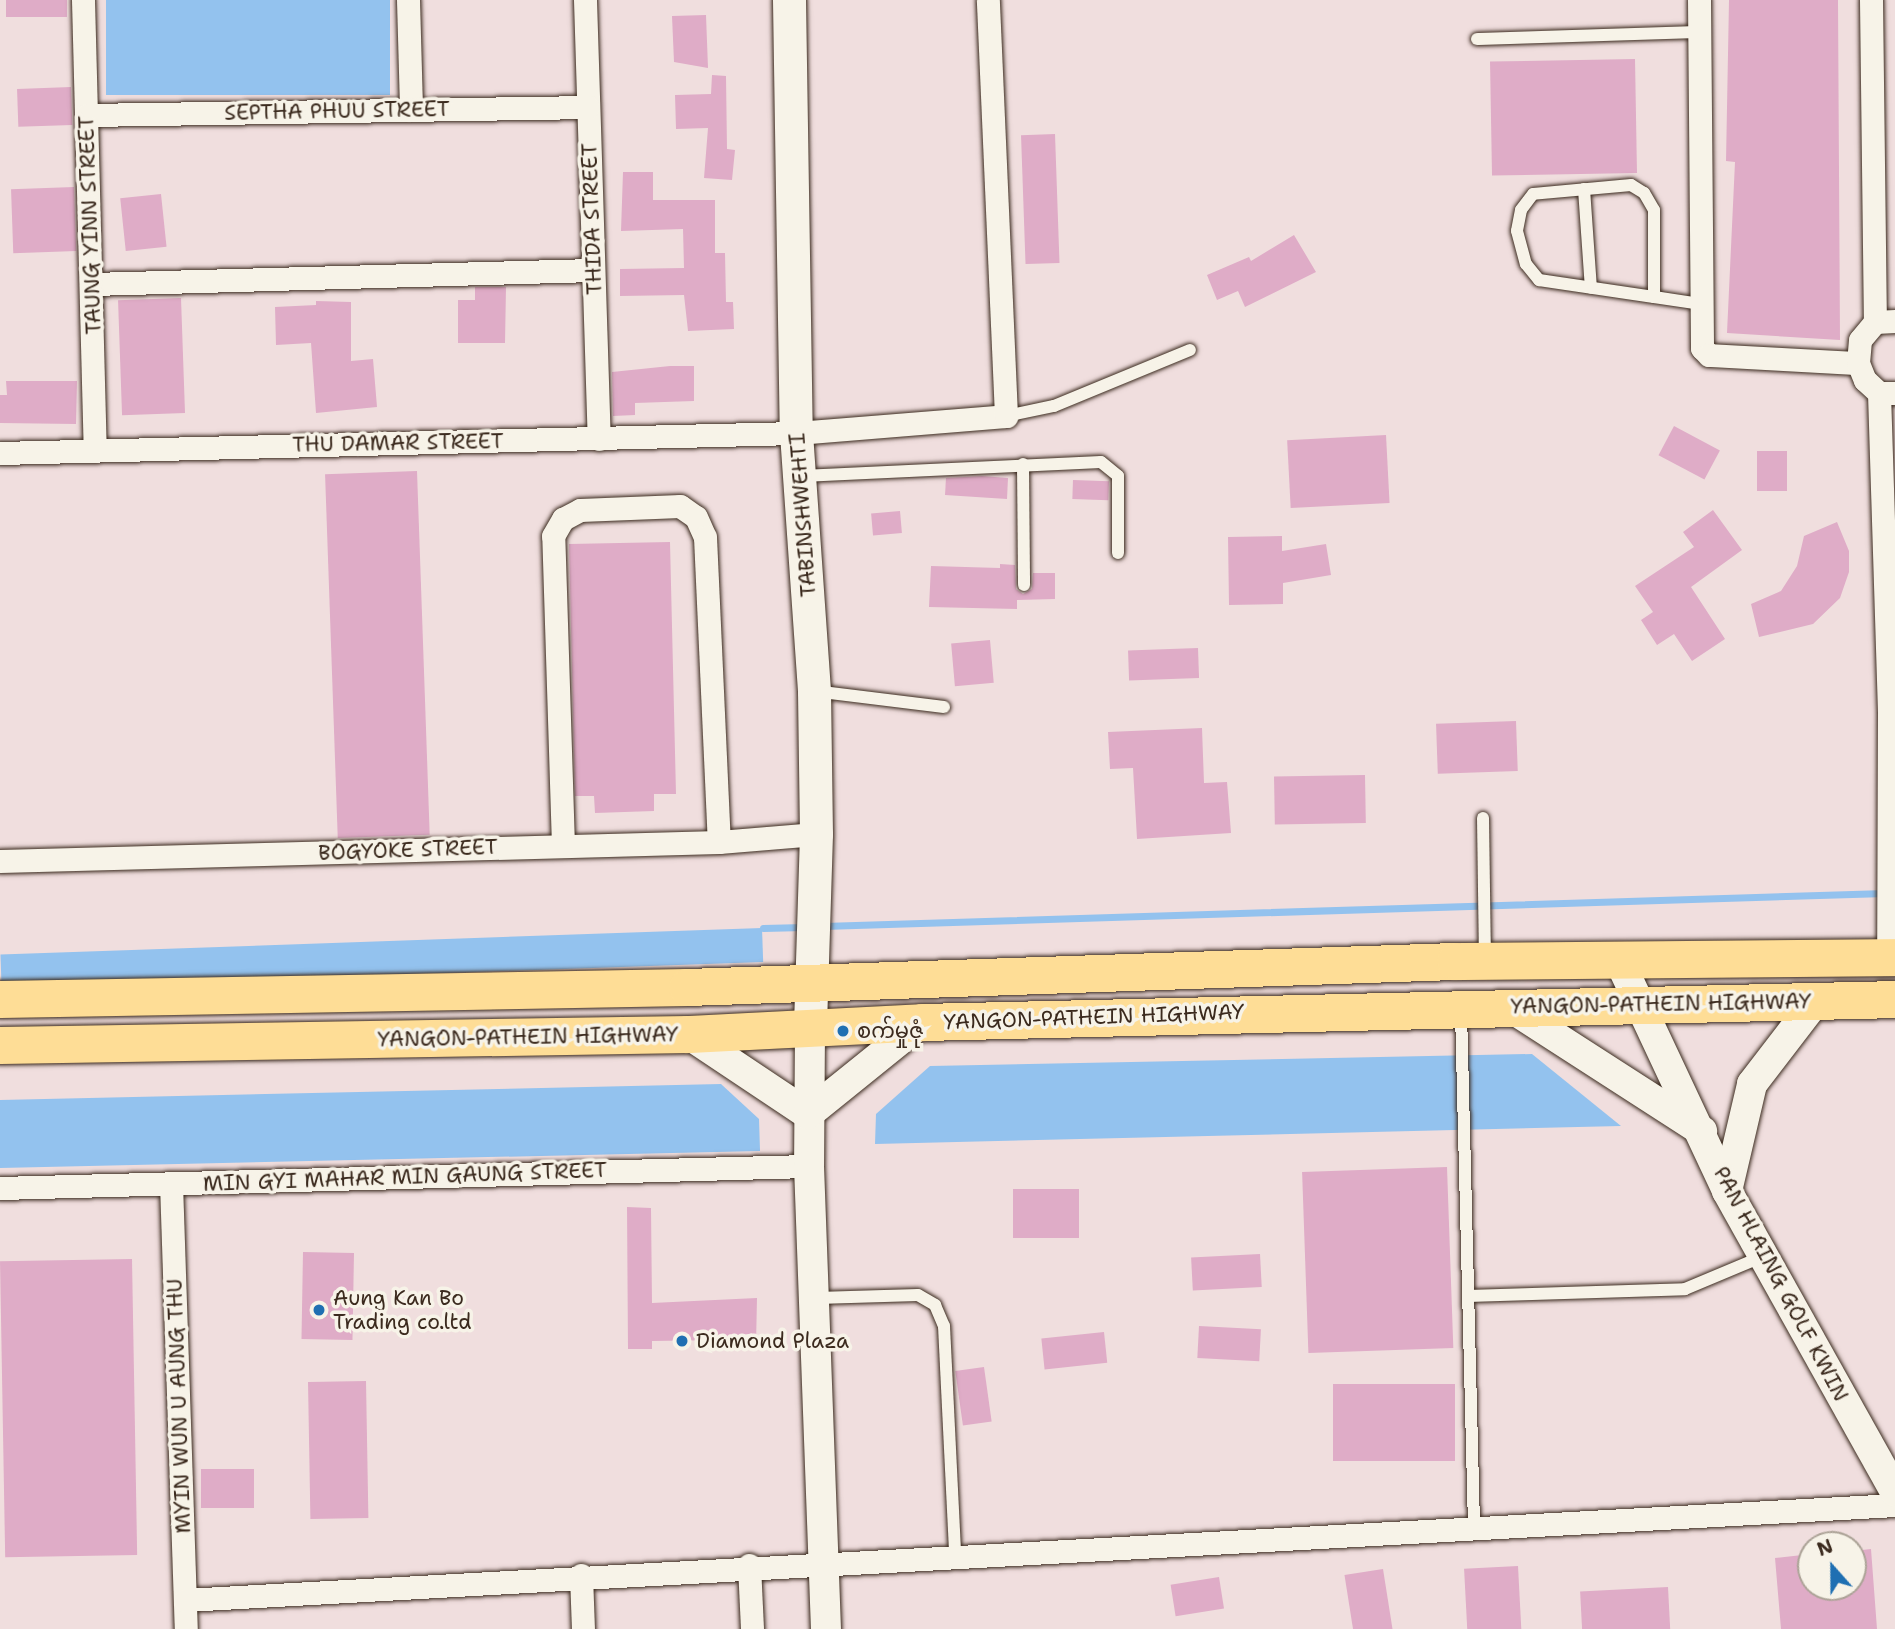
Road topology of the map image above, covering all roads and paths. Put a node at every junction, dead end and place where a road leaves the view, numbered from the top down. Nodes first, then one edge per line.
1 (83, 0) edge
2 (408, 0) edge
3 (585, 0) edge
4 (789, 0) edge
5 (988, 0) edge
6 (1699, 0) edge
7 (1871, 0) edge
8 (1699, 32) junction
9 (1477, 39) dead end
10 (588, 107) junction
11 (411, 110) junction
12 (86, 116) junction
13 (1584, 188) junction
14 (593, 270) junction
15 (92, 284) junction
16 (1591, 288) junction
17 (1654, 297) junction
18 (1701, 304) junction
19 (1885, 321) edge
20 (1190, 350) dead end
21 (1858, 363) junction
22 (1887, 393) edge
23 (1006, 416) junction
24 (796, 433) junction
25 (598, 439) junction
26 (95, 450) junction
27 (0, 453) edge
28 (1023, 464) junction
29 (801, 476) junction
30 (1118, 553) dead end
31 (1024, 585) dead end
32 (814, 691) junction
33 (944, 707) dead end
34 (1483, 818) dead end
35 (816, 834) junction
36 (719, 842) junction
37 (563, 845) junction
38 (0, 861) edge
39 (1892, 957) edge
40 (1619, 960) junction
41 (1486, 961) junction
42 (811, 982) junction
43 (0, 999) edge
44 (1895, 999) edge
45 (1815, 1002) junction
46 (1641, 1005) junction
47 (1508, 1006) junction
48 (1461, 1007) junction
49 (922, 1022) junction
50 (810, 1030) junction
51 (688, 1034) junction
52 (0, 1045) edge
53 (808, 1114) junction
54 (1702, 1131) junction
55 (809, 1166) junction
56 (171, 1183) junction
57 (0, 1188) edge
58 (1727, 1191) junction
59 (1764, 1256) junction
60 (1468, 1296) junction
61 (817, 1298) junction
62 (1895, 1491) edge
63 (1895, 1505) edge
64 (1475, 1526) junction
65 (955, 1553) junction
66 (824, 1561) junction
67 (748, 1565) junction
68 (581, 1576) junction
69 (185, 1600) junction
70 (186, 1629) edge
71 (583, 1629) edge
72 (752, 1629) edge
73 (826, 1629) edge

1 - 12 street, TAUNG YINN STREET
2 - 11 street
3 - 10 street, THIDA STREET
4 - 24 main road, TABINSHWEHTI
5 - 23 street
6 - 8 street
7 - 19 street
8 - 9 lane
8 - 18 street
10 - 11 street, SEPTHA PHUU STREET
10 - 14 street, THIDA STREET
11 - 12 street, SEPTHA PHUU STREET
12 - 15 street, TAUNG YINN STREET
13 - 16 lane
13 - 16 lane
13 - 17 lane
14 - 15 street
14 - 25 street, THIDA STREET
15 - 26 street, TAUNG YINN STREET
16 - 17 lane
17 - 18 lane
18 - 21 street
19 - 21 street
20 - 23 lane
21 - 22 street
22 - 39 street
23 - 24 street, THU DAMAR STREET
24 - 25 street, THU DAMAR STREET
24 - 29 main road, TABINSHWEHTI
25 - 26 street, THU DAMAR STREET
26 - 27 street, THU DAMAR STREET
28 - 29 lane
28 - 30 lane
28 - 31 lane
29 - 32 main road, TABINSHWEHTI
32 - 33 lane
32 - 35 main road, TABINSHWEHTI
34 - 41 lane
35 - 36 street, BOGYOKE STREET
35 - 42 main road, TABINSHWEHTI
36 - 37 street, BOGYOKE STREET
36 - 37 street
37 - 38 street, BOGYOKE STREET
39 - 40 main road, YANGON-PATHEIN HIGHWAY
40 - 41 main road, YANGON-PATHEIN HIGHWAY
40 - 46 street, PAN HLAING GOLF KWIN
41 - 42 main road, YANGON-PATHEIN HIGHWAY
42 - 43 main road, YANGON-PATHEIN HIGHWAY
42 - 50 main road, TABINSHWEHTI
44 - 45 main road, YANGON-PATHEIN HIGHWAY
45 - 46 main road, YANGON-PATHEIN HIGHWAY
45 - 58 street
46 - 47 main road, YANGON-PATHEIN HIGHWAY
46 - 54 street, PAN HLAING GOLF KWIN
47 - 48 main road, YANGON-PATHEIN HIGHWAY
47 - 54 street
48 - 49 main road, YANGON-PATHEIN HIGHWAY
48 - 60 lane
49 - 50 main road, YANGON-PATHEIN HIGHWAY
49 - 53 street
50 - 51 main road, YANGON-PATHEIN HIGHWAY
50 - 53 street
51 - 52 main road, YANGON-PATHEIN HIGHWAY
51 - 53 street
53 - 55 street
54 - 58 street, PAN HLAING GOLF KWIN
55 - 56 street, MIN GYI MAHAR MIN GAUNG STREET
55 - 61 street
56 - 57 street, MIN GYI MAHAR MIN GAUNG STREET
56 - 69 street, MYIN WUN U AUNG THU
58 - 59 street, PAN HLAING GOLF KWIN
59 - 60 lane
59 - 62 street, PAN HLAING GOLF KWIN
60 - 64 lane
61 - 65 lane
61 - 66 street
63 - 64 street
64 - 65 street
65 - 66 street
66 - 67 street
66 - 73 street
67 - 68 street
67 - 72 street
68 - 69 street
68 - 71 street
69 - 70 street, MYIN WUN U AUNG THU

